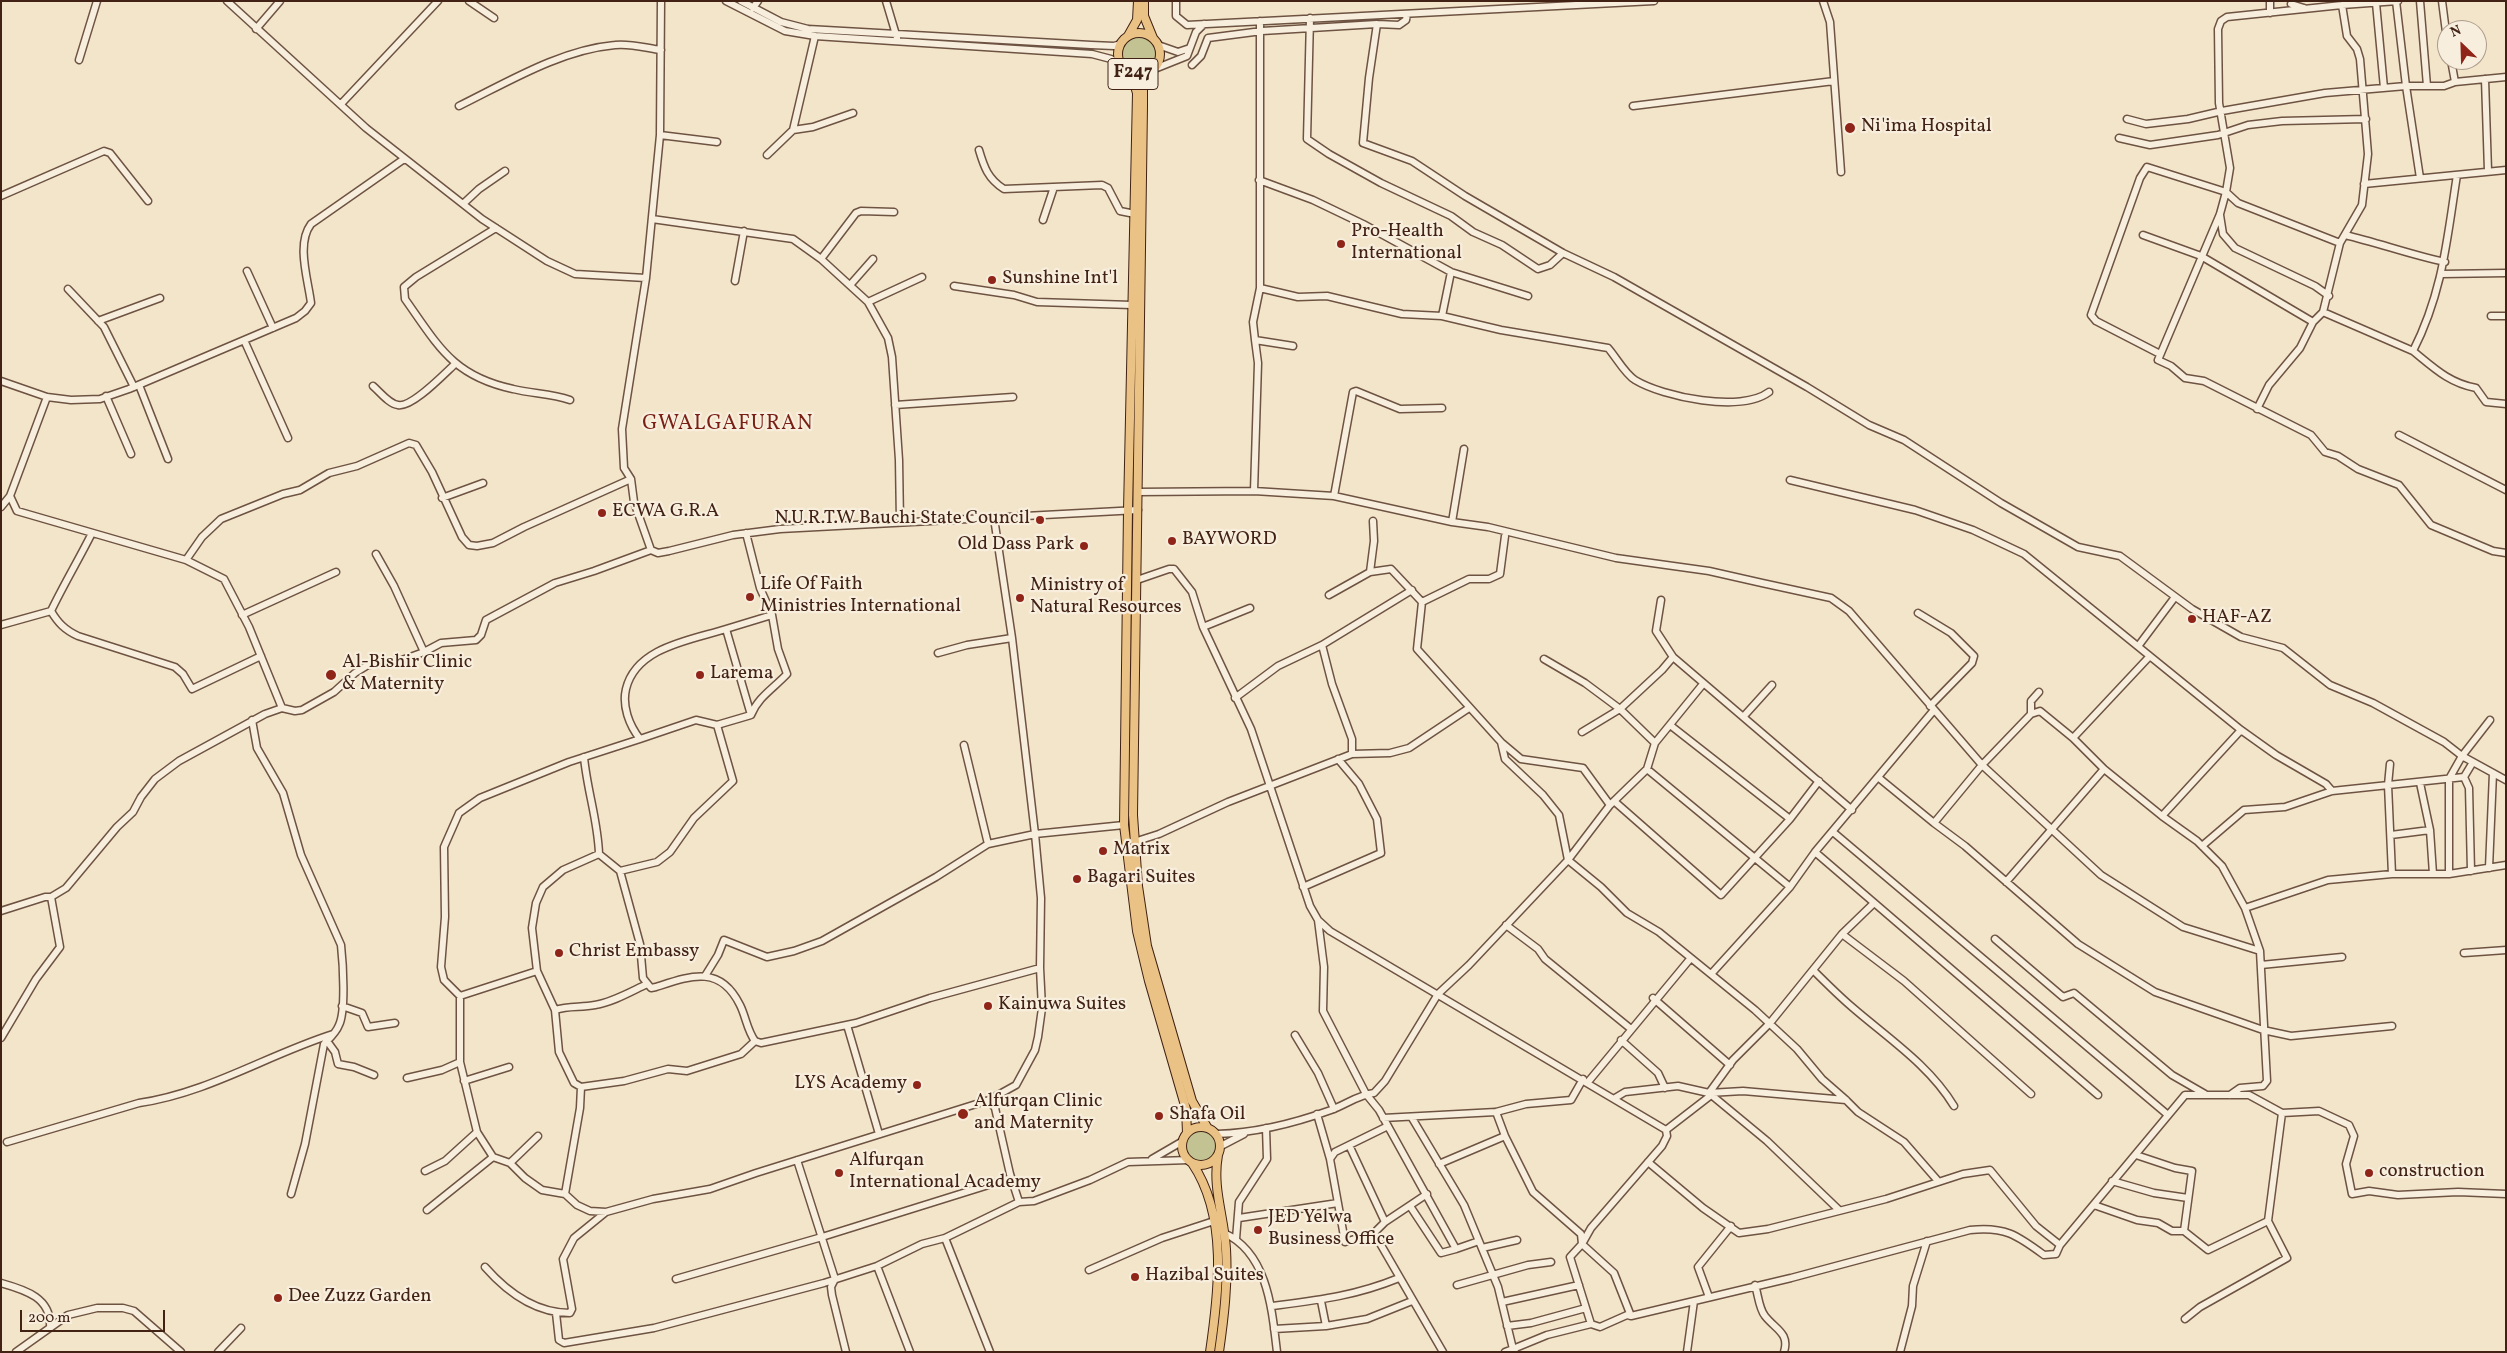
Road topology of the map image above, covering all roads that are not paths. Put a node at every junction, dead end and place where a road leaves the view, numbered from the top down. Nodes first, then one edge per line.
1 (96, 1) edge
2 (227, 1) edge
3 (280, 1) edge
4 (438, 1) edge
5 (469, 1) edge
6 (661, 1) edge
7 (726, 1) edge
8 (741, 1) edge
9 (758, 1) edge
10 (886, 1) edge
11 (1138, 1) edge
12 (1144, 1) edge
13 (1176, 1) edge
14 (1654, 1) edge
15 (1823, 1) edge
16 (2270, 1) edge
17 (2397, 1) edge
18 (2420, 1) edge
19 (2442, 1) edge
20 (2376, 3) junction
21 (2291, 4) dead end
22 (2342, 5) junction
23 (753, 8) junction
24 (2307, 9) junction
25 (2270, 13) junction
26 (1407, 14) junction
27 (494, 18) dead end
28 (1310, 18) junction
29 (2444, 20) edge
30 (1260, 21) junction
31 (1204, 24) junction
32 (1378, 24) junction
33 (256, 29) junction
34 (1311, 29) junction
35 (1262, 31) junction
36 (897, 35) junction
37 (815, 36) junction
38 (1128, 36) junction
39 (1156, 42) junction
40 (897, 43) junction
41 (1121, 44) junction
42 (1192, 47) junction
43 (661, 50) junction
44 (79, 60) dead end
45 (1192, 65) dead end
46 (1123, 68) junction
47 (2452, 70) edge
48 (1150, 71) junction
49 (1131, 73) junction
50 (2506, 78) edge
51 (2485, 80) junction
52 (1834, 81) junction
53 (2454, 82) junction
54 (2406, 86) junction
55 (2427, 86) junction
56 (2384, 88) junction
57 (2362, 92) junction
58 (341, 104) junction
59 (459, 106) dead end
60 (1633, 106) dead end
61 (2222, 111) junction
62 (853, 113) dead end
63 (2127, 119) dead end
64 (2366, 119) junction
65 (793, 130) junction
66 (2224, 132) junction
67 (660, 135) junction
68 (2119, 138) dead end
69 (717, 142) dead end
70 (979, 150) dead end
71 (767, 155) dead end
72 (404, 159) junction
73 (2506, 170) edge
74 (505, 171) dead end
75 (1841, 172) dead end
76 (2488, 172) junction
77 (2456, 175) junction
78 (2420, 178) junction
79 (1259, 180) junction
80 (2364, 184) junction
81 (1054, 187) junction
82 (2226, 192) junction
83 (1, 196) edge
84 (148, 201) dead end
85 (463, 204) junction
86 (894, 212) dead end
87 (1135, 214) junction
88 (2220, 214) junction
89 (652, 220) junction
90 (1043, 220) dead end
91 (496, 228) junction
92 (744, 231) junction
93 (2143, 235) dead end
94 (2345, 235) junction
95 (2340, 243) junction
96 (1564, 252) junction
97 (2201, 256) junction
98 (821, 259) junction
99 (873, 259) dead end
100 (2445, 262) junction
101 (246, 271) dead end
102 (1451, 272) junction
103 (2506, 273) edge
104 (2442, 274) junction
105 (922, 277) dead end
106 (646, 278) junction
107 (735, 281) dead end
108 (851, 284) junction
109 (954, 286) dead end
110 (1260, 288) junction
111 (68, 289) dead end
112 (1528, 296) dead end
113 (2329, 296) junction
114 (160, 298) dead end
115 (868, 302) junction
116 (1132, 306) junction
117 (2323, 312) junction
118 (1442, 316) junction
119 (2491, 316) dead end
120 (2506, 316) edge
121 (98, 321) junction
122 (2313, 322) junction
123 (273, 328) junction
124 (244, 340) junction
125 (1256, 340) junction
126 (1293, 346) dead end
127 (2414, 351) junction
128 (2160, 354) junction
129 (455, 364) junction
130 (1, 381) edge
131 (137, 386) junction
132 (373, 386) dead end
133 (1769, 392) dead end
134 (47, 396) junction
135 (106, 396) junction
136 (1013, 397) dead end
137 (570, 400) dead end
138 (2506, 404) edge
139 (895, 405) junction
140 (1442, 408) dead end
141 (2257, 408) junction
142 (2399, 435) dead end
143 (288, 438) dead end
144 (1464, 449) dead end
145 (131, 454) dead end
146 (168, 459) dead end
147 (631, 479) junction
148 (1790, 480) dead end
149 (483, 483) dead end
150 (2506, 490) edge
151 (1254, 491) junction
152 (1138, 492) junction
153 (10, 496) junction
154 (1334, 496) junction
155 (442, 498) junction
156 (1, 507) edge
157 (1128, 510) junction
158 (1138, 510) junction
159 (994, 518) junction
160 (1373, 520) dead end
161 (900, 522) junction
162 (1452, 522) junction
163 (92, 533) junction
164 (746, 533) junction
165 (1505, 536) dead end
166 (651, 550) junction
167 (2506, 553) edge
168 (376, 554) dead end
169 (186, 560) junction
170 (336, 572) dead end
171 (1370, 572) junction
172 (1137, 580) junction
173 (1412, 590) junction
174 (1329, 595) dead end
175 (2175, 597) junction
176 (1661, 600) dead end
177 (1422, 602) junction
178 (1250, 608) dead end
179 (52, 611) junction
180 (1918, 613) dead end
181 (242, 614) junction
182 (772, 615) junction
183 (1, 625) edge
184 (1203, 627) junction
185 (726, 629) junction
186 (1012, 638) junction
187 (1322, 645) junction
188 (2139, 645) junction
189 (424, 652) junction
190 (938, 653) dead end
191 (261, 656) junction
192 (1673, 657) junction
193 (2149, 657) junction
194 (1544, 660) dead end
195 (1703, 684) junction
196 (1772, 685) dead end
197 (2039, 692) dead end
198 (1236, 698) junction
199 (282, 708) junction
200 (1470, 708) junction
201 (1932, 708) junction
202 (1620, 709) junction
203 (2031, 714) junction
204 (751, 715) junction
205 (1744, 716) junction
206 (252, 720) junction
207 (2490, 720) dead end
208 (717, 725) junction
209 (1670, 725) junction
210 (2241, 730) junction
211 (1582, 732) dead end
212 (2073, 738) junction
213 (640, 739) junction
214 (1501, 742) junction
215 (1655, 743) junction
216 (964, 745) dead end
217 (1352, 754) junction
218 (2462, 756) junction
219 (584, 758) junction
220 (1338, 759) junction
221 (2473, 762) junction
222 (2390, 764) dead end
223 (1982, 765) junction
224 (1647, 769) junction
225 (2104, 769) junction
226 (2494, 773) junction
227 (2464, 777) junction
228 (1879, 778) junction
229 (2449, 779) junction
230 (2506, 780) edge
231 (1819, 781) junction
232 (2420, 783) junction
233 (2388, 785) junction
234 (1269, 786) junction
235 (2332, 791) junction
236 (1612, 803) junction
237 (1852, 810) junction
238 (2162, 816) junction
239 (1790, 818) junction
240 (1934, 823) junction
241 (1124, 825) junction
242 (2051, 830) junction
243 (2430, 830) junction
244 (1833, 832) junction
245 (1035, 834) junction
246 (2391, 835) junction
247 (1134, 842) junction
248 (988, 844) junction
249 (2202, 846) junction
250 (1815, 852) junction
251 (599, 854) junction
252 (1756, 858) junction
253 (1568, 860) junction
254 (2506, 865) edge
255 (2489, 868) junction
256 (2471, 870) junction
257 (620, 871) junction
258 (2392, 874) junction
259 (2433, 874) junction
260 (2449, 874) junction
261 (2006, 882) junction
262 (1303, 887) junction
263 (1790, 887) junction
264 (51, 897) junction
265 (1872, 904) junction
266 (2245, 908) junction
267 (1, 911) edge
268 (1318, 920) junction
269 (1506, 925) junction
270 (1842, 934) junction
271 (1996, 939) dead end
272 (2506, 950) edge
273 (2260, 951) junction
274 (2464, 953) dead end
275 (2342, 957) dead end
276 (1690, 959) junction
277 (2261, 964) junction
278 (1040, 968) junction
279 (1813, 970) junction
280 (537, 971) junction
281 (1712, 973) junction
282 (705, 976) junction
283 (646, 984) junction
284 (1438, 994) junction
285 (460, 996) junction
286 (1654, 999) junction
287 (342, 1006) junction
288 (555, 1010) junction
289 (395, 1023) dead end
290 (1770, 1023) junction
291 (847, 1024) junction
292 (2392, 1026) dead end
293 (1630, 1029) junction
294 (2264, 1030) junction
295 (335, 1034) junction
296 (1295, 1035) dead end
297 (1, 1038) edge
298 (327, 1040) junction
299 (1621, 1040) junction
300 (755, 1042) junction
301 (460, 1062) junction
302 (1730, 1065) junction
303 (509, 1067) dead end
304 (374, 1075) dead end
305 (407, 1078) dead end
306 (1585, 1080) junction
307 (464, 1081) junction
308 (581, 1087) junction
309 (1665, 1088) junction
310 (1366, 1094) junction
311 (2031, 1094) dead end
312 (2230, 1094) junction
313 (1710, 1095) junction
314 (2098, 1095) dead end
315 (2206, 1095) junction
316 (1615, 1098) junction
317 (989, 1100) junction
318 (1846, 1100) junction
319 (1954, 1106) dead end
320 (1334, 1109) junction
321 (1496, 1112) junction
322 (2282, 1112) junction
323 (1317, 1114) junction
324 (2168, 1115) junction
325 (1383, 1118) junction
326 (1412, 1118) junction
327 (1388, 1126) junction
328 (1206, 1127) junction
329 (1266, 1128) junction
330 (1666, 1130) junction
331 (478, 1132) junction
332 (1245, 1133) junction
333 (879, 1134) junction
334 (1217, 1134) junction
335 (538, 1136) dead end
336 (1505, 1136) junction
337 (1185, 1137) junction
338 (7, 1142) dead end
339 (1348, 1145) junction
340 (1220, 1150) junction
341 (2136, 1155) junction
342 (493, 1157) junction
343 (1330, 1158) junction
344 (2340, 1158) dead end
345 (2348, 1158) junction
346 (797, 1160) junction
347 (1149, 1161) junction
348 (1190, 1161) junction
349 (1648, 1162) junction
350 (510, 1163) junction
351 (1439, 1164) junction
352 (425, 1171) dead end
353 (1011, 1178) junction
354 (1938, 1181) junction
355 (2112, 1181) junction
356 (291, 1194) dead end
357 (565, 1194) junction
358 (1427, 1194) junction
359 (2506, 1194) edge
360 (2188, 1198) junction
361 (1019, 1202) junction
362 (1338, 1203) junction
363 (2094, 1205) junction
364 (1410, 1206) junction
365 (427, 1210) dead end
366 (1839, 1210) junction
367 (606, 1212) junction
368 (1239, 1218) junction
369 (1214, 1221) junction
370 (2268, 1221) junction
371 (1385, 1222) junction
372 (1731, 1226) junction
373 (2184, 1230) junction
374 (1224, 1233) junction
375 (1374, 1233) junction
376 (822, 1237) junction
377 (945, 1238) junction
378 (1236, 1239) junction
379 (1517, 1240) dead end
380 (1927, 1241) junction
381 (1582, 1244) junction
382 (1481, 1245) junction
383 (2060, 1245) junction
384 (1456, 1249) junction
385 (1551, 1262) dead end
386 (877, 1266) junction
387 (485, 1268) dead end
388 (1089, 1270) dead end
389 (1493, 1275) junction
390 (1399, 1278) junction
391 (676, 1279) dead end
392 (835, 1279) junction
393 (1, 1283) edge
394 (1458, 1285) dead end
395 (1579, 1285) junction
396 (1755, 1285) junction
397 (1709, 1297) junction
398 (1321, 1301) junction
399 (1412, 1301) junction
400 (1694, 1301) junction
401 (1502, 1302) junction
402 (1272, 1306) junction
403 (1586, 1308) junction
404 (556, 1313) junction
405 (1631, 1316) junction
406 (2185, 1319) dead end
407 (1592, 1324) junction
408 (1326, 1326) junction
409 (1508, 1326) junction
410 (50, 1328) junction
411 (241, 1328) dead end
412 (1274, 1329) junction
413 (1514, 1350) edge
414 (16, 1352) edge
415 (181, 1352) edge
416 (218, 1352) edge
417 (846, 1352) edge
418 (910, 1352) edge
419 (990, 1352) edge
420 (1210, 1352) edge
421 (1219, 1352) edge
422 (1277, 1352) edge
423 (1444, 1352) edge
424 (1505, 1352) edge
425 (1687, 1352) edge
426 (1784, 1352) edge
427 (1900, 1352) edge

1 - 44 street
2 - 33 street
3 - 33 street
4 - 58 street
5 - 27 street
6 - 43 street
7 - 37 street
8 - 23 street
9 - 23 street
10 - 36 street
11 - 38 main road, F247
12 - 39 main road, F247
13 - 31 street
14 - 26 street
15 - 52 street
16 - 25 street
17 - 20 street
17 - 54 street
18 - 55 street
19 - 29 street
20 - 22 street
20 - 56 street
21 - 24 street
22 - 24 street
22 - 57 street
23 - 36 street
24 - 25 street
25 - 61 street
26 - 28 street
26 - 32 street
28 - 30 street
28 - 34 street
30 - 31 street
30 - 35 street
31 - 42 street
32 - 34 street
32 - 96 street
33 - 58 street
34 - 35 street
34 - 96 street
35 - 45 street
35 - 79 street
36 - 40 street
36 - 41 street
37 - 40 street
37 - 65 street
38 - 39 main road, F247
38 - 41 main road, F247
39 - 42 street
39 - 48 main road, F247
40 - 46 street
41 - 46 main road, F247
42 - 48 street
43 - 59 street
43 - 67 street
46 - 49 main road, F247
47 - 53 street
48 - 49 main road, F247
48 - 152 main road, F247
49 - 87 main road, F247
50 - 51 street
51 - 53 street
51 - 76 street
52 - 60 street
52 - 75 street
53 - 55 street
54 - 55 street
54 - 56 street
54 - 78 street
56 - 57 street
57 - 61 street
57 - 64 street
58 - 72 street
61 - 63 street
61 - 66 street
62 - 65 street
64 - 66 street
64 - 80 street
65 - 71 street
66 - 68 street
66 - 82 street
67 - 69 street
67 - 89 street
70 - 81 street
72 - 85 street
72 - 123 street
73 - 76 street
74 - 85 street
76 - 77 street
77 - 78 street
77 - 100 street
78 - 80 street
79 - 102 street
79 - 110 street
80 - 94 street
81 - 87 street
81 - 90 street
82 - 88 street
82 - 95 street
82 - 128 street
83 - 84 street
85 - 91 street
86 - 98 street
87 - 116 main road, F247
88 - 97 street
88 - 113 street
89 - 92 street
89 - 106 street
91 - 106 street
91 - 129 street
92 - 98 street
92 - 107 street
93 - 97 street
94 - 95 street
94 - 100 street
95 - 113 street
96 - 175 street
97 - 122 street
97 - 128 street
98 - 108 street
99 - 108 street
100 - 104 street
101 - 123 street
102 - 112 street
102 - 118 street
103 - 104 street
104 - 127 street
105 - 115 street
106 - 147 street
108 - 115 street
109 - 116 street
110 - 118 street
110 - 125 street
111 - 121 street
113 - 117 street
114 - 121 street
115 - 139 street
116 - 157 main road, F247
117 - 122 street
117 - 127 street
118 - 133 street
119 - 120 street
121 - 131 street
122 - 141 street
123 - 124 street
124 - 131 street
124 - 143 street
125 - 126 street
125 - 151 street
127 - 138 street
128 - 141 street
129 - 132 street
129 - 137 street
130 - 134 street
131 - 135 street
131 - 146 street
134 - 135 street
134 - 153 street
135 - 145 street
136 - 139 street
139 - 161 street
140 - 154 street
141 - 167 street
142 - 150 street
144 - 162 street
147 - 155 street
147 - 166 street
148 - 188 street
149 - 155 street
151 - 152 street
151 - 154 street
152 - 158 main road, F247
153 - 156 street
153 - 163 street
154 - 162 street
155 - 169 street
157 - 158 street
157 - 159 street
157 - 241 main road, F247
158 - 172 main road, F247
159 - 161 street
159 - 186 street
160 - 171 street
161 - 164 street
162 - 201 street
163 - 169 street
163 - 179 street
164 - 166 street
164 - 182 street
165 - 177 street
166 - 189 street
168 - 189 street
169 - 181 street
170 - 181 street
171 - 173 street
171 - 174 street
172 - 184 street
172 - 247 main road, F247
173 - 177 street
173 - 187 street
175 - 188 street
175 - 218 street
176 - 192 street
177 - 200 street
178 - 184 street
179 - 183 street
179 - 191 street
180 - 201 street
181 - 191 street
182 - 185 street
182 - 204 street
184 - 198 street
185 - 204 street
185 - 213 street
186 - 190 street
186 - 245 street
187 - 198 street
187 - 217 street
188 - 193 street
189 - 199 street
191 - 199 street
192 - 195 street
192 - 202 street
193 - 210 street
193 - 212 street
194 - 202 street
195 - 205 street
195 - 209 street
196 - 205 street
197 - 203 street
198 - 234 street
199 - 206 street
200 - 214 street
200 - 217 street
201 - 223 street
201 - 228 street
202 - 211 street
202 - 215 street
203 - 212 street
203 - 223 street
204 - 208 street
205 - 231 street
206 - 264 street
206 - 287 street
207 - 218 street
208 - 213 street
208 - 257 street
209 - 215 street
209 - 239 street
210 - 235 street
210 - 238 street
212 - 225 street
213 - 219 street
214 - 236 street
214 - 253 street
215 - 224 street
216 - 248 street
217 - 220 street
218 - 221 street
218 - 229 street
219 - 251 street
219 - 285 street
220 - 234 street
220 - 262 street
221 - 226 street
221 - 227 street
222 - 233 street
223 - 240 street
223 - 242 street
224 - 236 street
224 - 252 street
225 - 238 street
225 - 242 street
226 - 230 street
226 - 255 street
227 - 229 street
227 - 256 street
228 - 237 street
228 - 240 street
229 - 232 street
229 - 260 street
231 - 237 street
231 - 239 street
232 - 233 street
232 - 243 street
233 - 235 street
233 - 246 street
234 - 247 street
234 - 262 street
235 - 249 street
236 - 252 street
236 - 253 street
237 - 244 street
238 - 249 street
239 - 252 street
240 - 261 street
241 - 245 street
241 - 337 main road, F247
242 - 261 street
242 - 273 street
243 - 246 street
243 - 259 street
244 - 250 street
244 - 324 street
245 - 248 street
245 - 278 street
246 - 258 street
247 - 328 main road, F247
248 - 282 street
249 - 266 street
250 - 263 street
250 - 265 street
251 - 257 street
251 - 280 street
252 - 263 street
253 - 269 street
253 - 276 street
254 - 255 street
255 - 256 street
256 - 260 street
257 - 283 street
258 - 259 street
258 - 266 street
259 - 260 street
261 - 294 street
262 - 268 street
263 - 281 street
264 - 267 street
264 - 297 street
265 - 270 street
265 - 314 street
266 - 273 street
268 - 284 street
268 - 310 street
269 - 284 street
269 - 293 street
270 - 279 street
270 - 311 street
271 - 315 street
272 - 274 street
273 - 277 street
275 - 277 street
276 - 281 street
276 - 286 street
277 - 294 street
278 - 291 street
278 - 317 street
279 - 290 street
279 - 319 street
280 - 285 street
280 - 288 street
281 - 290 street
282 - 283 street
282 - 300 street
283 - 288 street
284 - 306 street
284 - 310 street
285 - 301 street
286 - 293 street
286 - 302 street
287 - 289 street
287 - 295 street
288 - 308 street
290 - 302 street
290 - 318 street
291 - 300 street
291 - 333 street
292 - 294 street
293 - 299 street
294 - 312 street
295 - 298 street
295 - 338 street
296 - 320 street
298 - 304 street
298 - 356 street
299 - 306 street
299 - 309 street
300 - 308 street
301 - 305 street
301 - 307 street
302 - 313 street
303 - 307 street
306 - 316 street
306 - 321 street
307 - 331 street
308 - 357 street
309 - 313 street
309 - 316 street
310 - 320 street
310 - 325 street
312 - 315 street
312 - 322 street
313 - 318 street
313 - 330 street
313 - 366 street
315 - 324 street
316 - 330 street
317 - 333 street
317 - 353 street
318 - 354 street
320 - 323 street
321 - 326 street
321 - 336 street
322 - 345 street
322 - 370 street
323 - 329 street
323 - 343 street
324 - 341 street
325 - 326 street
325 - 327 street
326 - 351 street
327 - 339 street
327 - 358 street
328 - 334 main road, F247
328 - 337 main road
329 - 332 street
329 - 368 street
330 - 349 street
331 - 342 street
331 - 352 street
332 - 334 street
332 - 340 street
333 - 346 street
334 - 340 main road
335 - 350 street
336 - 351 street
336 - 381 street
337 - 347 street
337 - 348 main road, F247
339 - 343 street
339 - 371 street
340 - 348 main road
340 - 374 main road
341 - 355 street
341 - 360 street
342 - 350 street
342 - 365 street
343 - 362 street
344 - 345 street
345 - 359 street
346 - 367 street
346 - 376 street
347 - 348 street
347 - 361 street
348 - 369 main road, F247
349 - 372 street
349 - 381 street
350 - 357 street
351 - 382 street
353 - 361 street
353 - 376 street
354 - 366 street
354 - 383 street
355 - 360 street
355 - 363 street
357 - 367 street
358 - 364 street
358 - 384 street
360 - 373 street
361 - 377 street
362 - 368 street
362 - 375 street
363 - 373 street
363 - 383 street
364 - 371 street
364 - 384 street
366 - 372 street
367 - 404 street
368 - 378 street
369 - 388 street
369 - 420 main road, F247
370 - 373 street
370 - 406 street
371 - 375 street
372 - 397 street
374 - 378 street
374 - 421 main road
375 - 390 street
376 - 391 street
376 - 392 street
377 - 386 street
377 - 419 street
378 - 402 street
379 - 382 street
380 - 383 street
380 - 396 street
380 - 427 street
381 - 395 street
381 - 405 street
382 - 384 street
382 - 389 street
385 - 389 street
386 - 392 street
386 - 418 street
387 - 404 street
389 - 394 street
389 - 401 street
390 - 398 street
390 - 399 street
392 - 404 street
392 - 417 street
393 - 410 street
395 - 401 street
395 - 403 street
396 - 397 street
396 - 426 street
397 - 400 street
398 - 402 street
398 - 408 street
399 - 408 street
399 - 423 street
400 - 405 street
400 - 425 street
401 - 409 street
402 - 412 street
403 - 407 street
403 - 409 street
405 - 407 street
407 - 413 street
408 - 412 street
409 - 413 street
410 - 414 street
410 - 415 street
411 - 416 street
412 - 422 street
413 - 424 street

